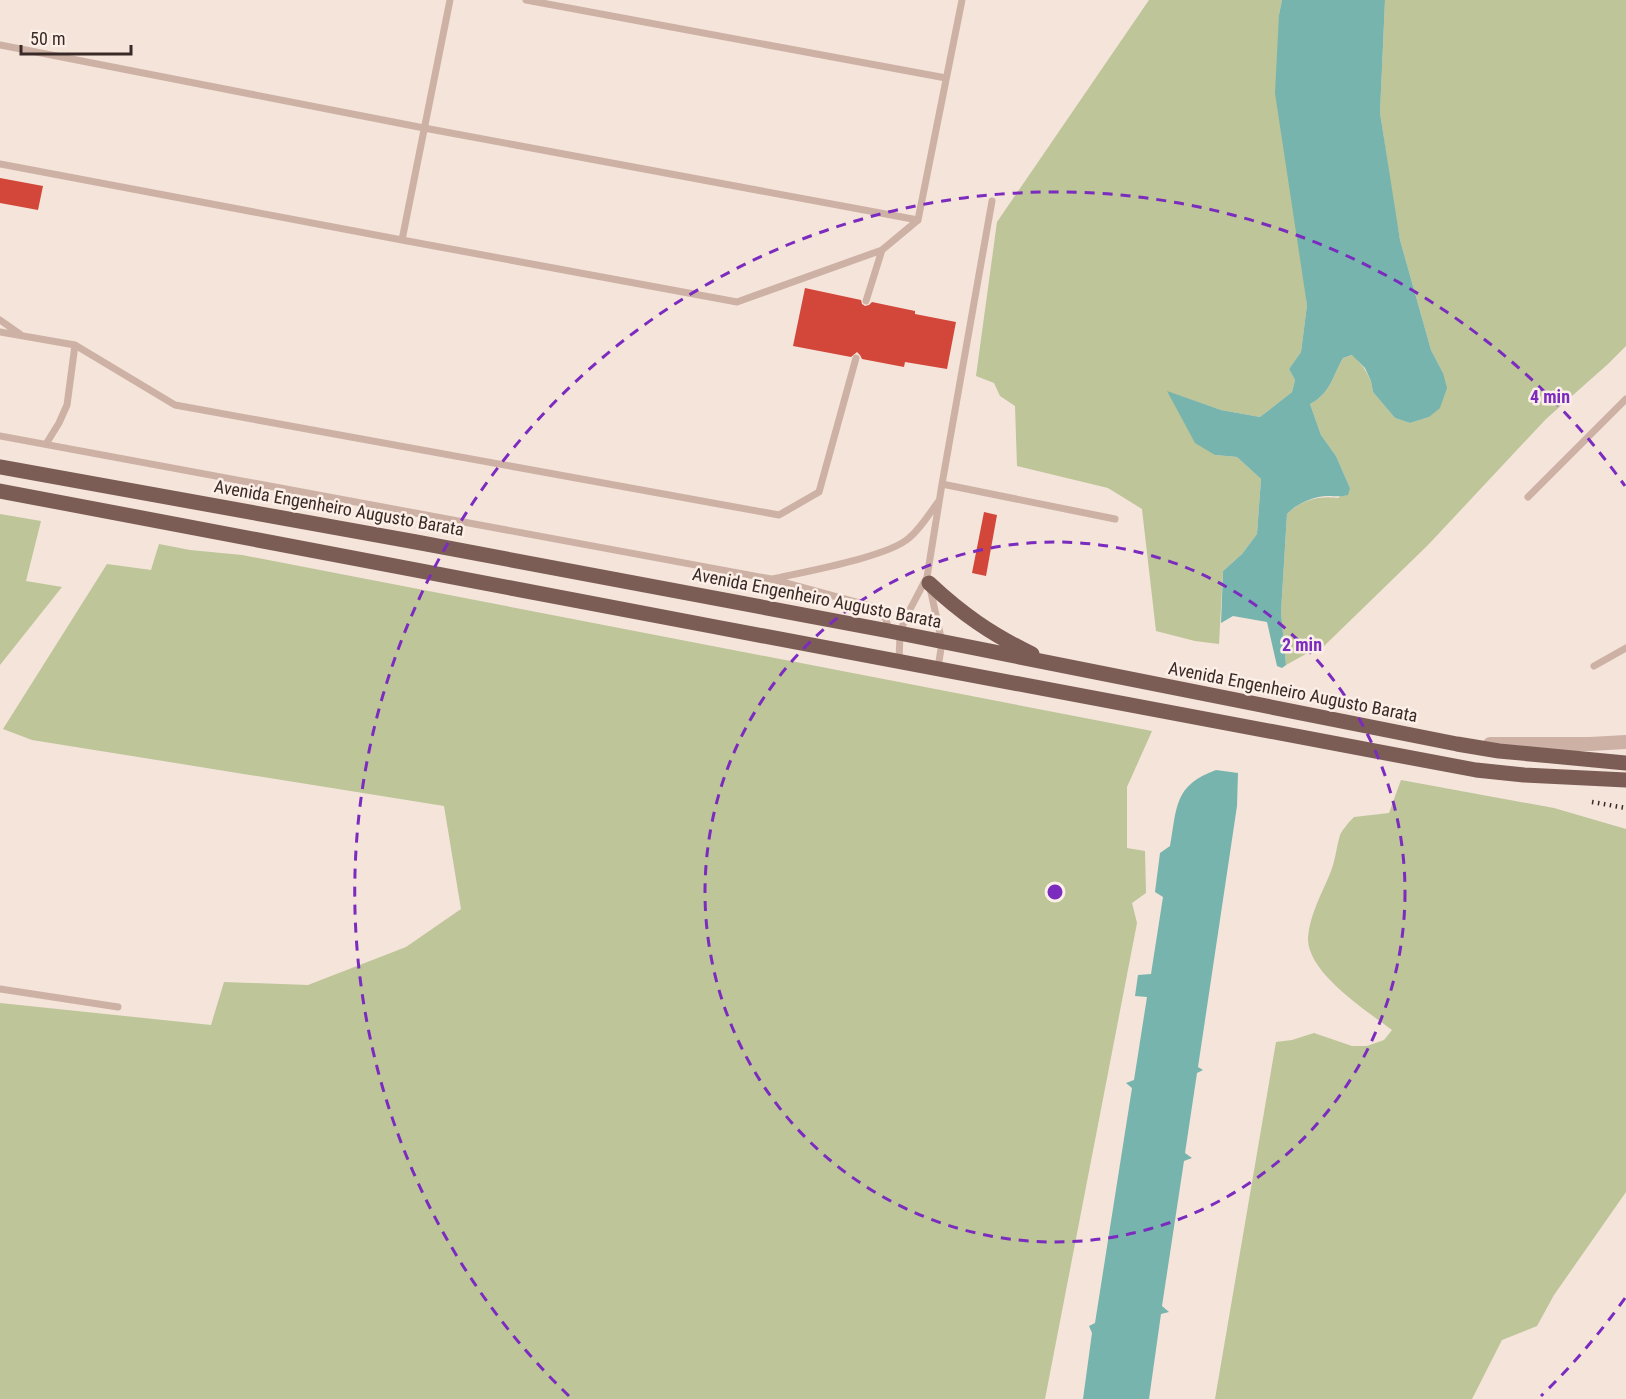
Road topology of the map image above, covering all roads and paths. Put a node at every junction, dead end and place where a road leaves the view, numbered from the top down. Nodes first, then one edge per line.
1 (450, 0) edge
2 (526, 0) edge
3 (962, 0) edge
4 (0, 45) edge
5 (946, 78) junction
6 (424, 128) junction
7 (0, 164) edge
8 (992, 201) dead end
9 (918, 220) junction
10 (402, 240) junction
11 (882, 250) junction
12 (866, 301) dead end
13 (0, 320) edge
14 (0, 332) edge
15 (23, 336) junction
16 (75, 345) junction
17 (855, 358) dead end
18 (1626, 399) edge
19 (0, 436) edge
20 (46, 444) junction
21 (0, 466) edge
22 (942, 484) junction
23 (0, 491) edge
24 (1528, 497) dead end
25 (939, 500) junction
26 (1115, 519) dead end
27 (771, 579) junction
28 (928, 580) junction
29 (894, 632) junction
30 (942, 642) junction
31 (1626, 648) edge
32 (898, 662) junction
33 (1054, 664) junction
34 (1594, 666) dead end
35 (938, 669) junction
36 (1626, 742) edge
37 (1457, 744) junction
38 (1626, 763) edge
39 (1626, 780) edge
40 (0, 989) edge
41 (118, 1007) dead end

1 - 6 lane
2 - 5 lane
3 - 5 lane
4 - 6 lane
5 - 9 lane
6 - 9 lane
6 - 10 lane
7 - 10 lane
8 - 22 lane
9 - 11 lane
10 - 11 lane
11 - 12 lane
13 - 15 lane
14 - 15 lane
15 - 16 lane
16 - 17 lane
16 - 20 lane
18 - 24 lane
19 - 20 lane
20 - 27 lane
21 - 29 main road, Avenida Engenheiro Augusto Barata
22 - 25 lane
22 - 26 lane
23 - 32 main road
25 - 27 lane
25 - 28 lane
27 - 29 lane
28 - 29 lane
28 - 30 lane
28 - 33 main road
29 - 30 main road, Avenida Engenheiro Augusto Barata
29 - 32 lane
30 - 33 main road, Avenida Engenheiro Augusto Barata
30 - 35 lane
31 - 34 lane
32 - 35 main road
33 - 37 main road, Avenida Engenheiro Augusto Barata
35 - 39 main road
36 - 37 street
37 - 38 main road, Avenida Engenheiro Augusto Barata
40 - 41 lane

